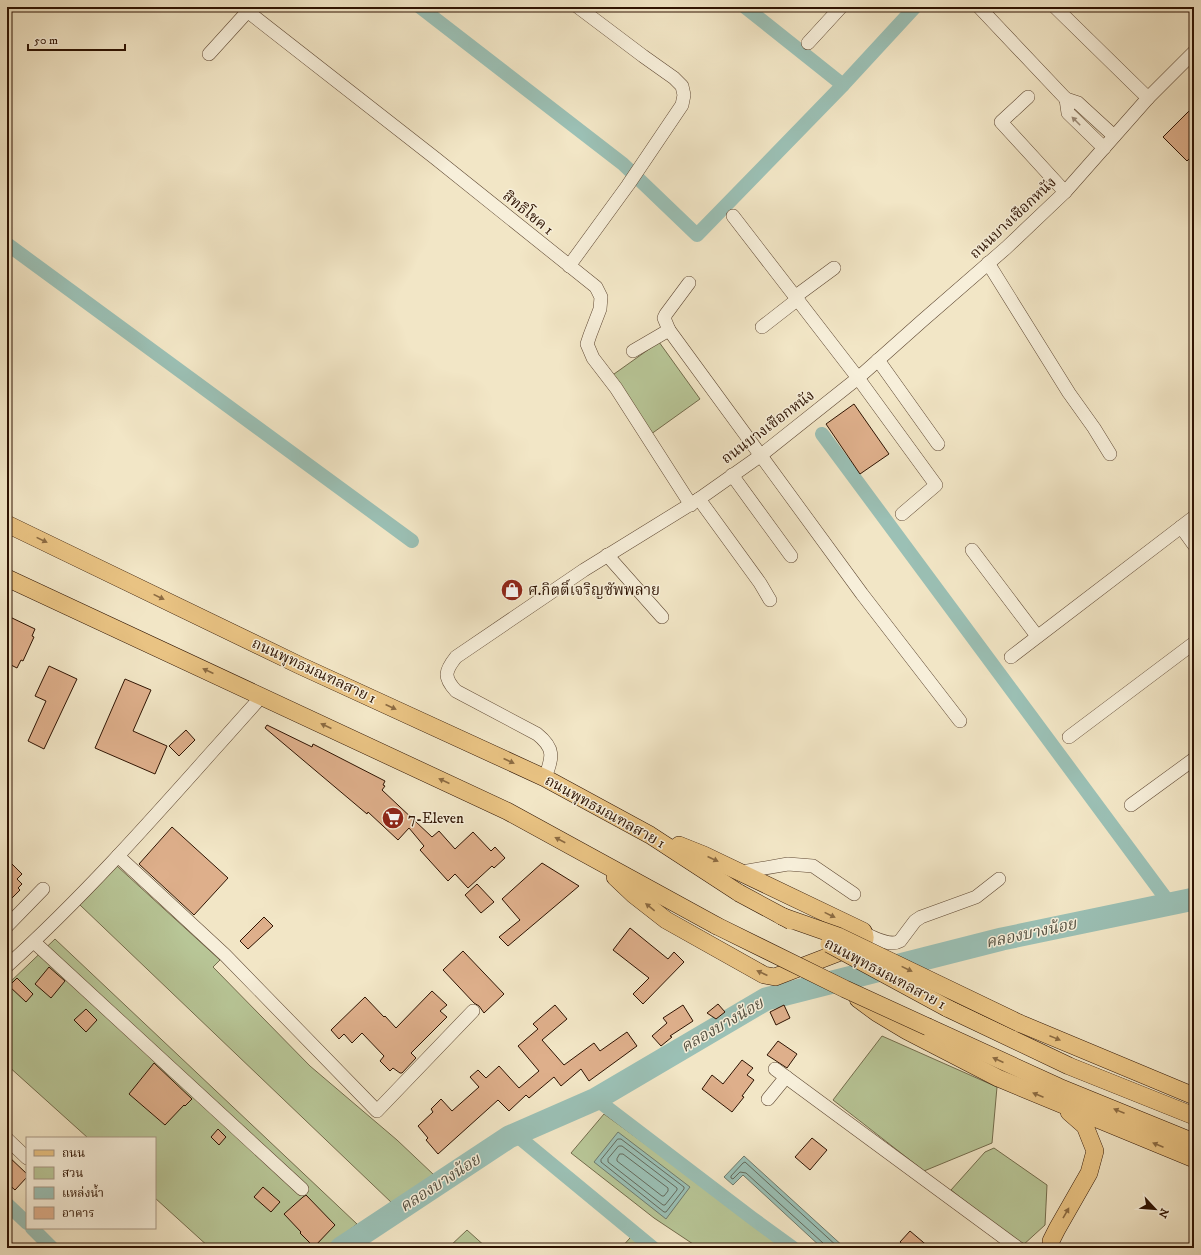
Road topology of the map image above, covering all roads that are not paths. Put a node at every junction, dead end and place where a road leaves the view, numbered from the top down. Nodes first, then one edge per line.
1 (578, 7) edge
2 (841, 7) edge
3 (979, 7) edge
4 (1055, 7) edge
5 (245, 9) edge
6 (808, 43) dead end
7 (1194, 52) edge
8 (209, 54) dead end
9 (1028, 97) dead end
10 (1148, 98) junction
11 (1066, 99) junction
12 (1114, 136) junction
13 (1104, 148) junction
14 (1065, 192) junction
15 (733, 216) dead end
16 (988, 263) junction
17 (569, 266) junction
18 (834, 268) dead end
19 (689, 283) dead end
20 (797, 298) junction
21 (762, 327) dead end
22 (669, 330) junction
23 (633, 351) dead end
24 (878, 360) junction
25 (858, 378) junction
26 (938, 444) dead end
27 (1110, 454) dead end
28 (760, 456) junction
29 (732, 476) junction
30 (695, 502) junction
31 (902, 514) dead end
32 (1194, 517) edge
33 (7, 524) edge
34 (1180, 528) junction
35 (1194, 545) edge
36 (972, 550) dead end
37 (608, 555) junction
38 (791, 556) dead end
39 (7, 578) edge
40 (770, 600) dead end
41 (662, 617) dead end
42 (1037, 636) junction
43 (1194, 643) edge
44 (1011, 657) dead end
45 (262, 696) junction
46 (960, 721) dead end
47 (1069, 737) dead end
48 (1194, 759) edge
49 (545, 778) junction
50 (1131, 805) dead end
51 (650, 835) junction
52 (118, 856) junction
53 (594, 858) junction
54 (742, 872) junction
55 (999, 879) dead end
56 (43, 889) dead end
57 (854, 894) dead end
58 (781, 916) junction
59 (7, 926) edge
60 (865, 934) junction
61 (34, 942) junction
62 (7, 966) edge
63 (845, 989) junction
64 (473, 1011) dead end
65 (775, 1069) dead end
66 (1144, 1075) junction
67 (786, 1077) junction
68 (1194, 1091) edge
69 (1058, 1095) junction
70 (1194, 1096) edge
71 (768, 1099) dead end
72 (1194, 1116) edge
73 (7, 1139) edge
74 (1194, 1142) edge
75 (26, 1157) edge
76 (1194, 1160) edge
77 (302, 1189) dead end
78 (1018, 1248) edge
79 (1051, 1248) edge

1 - 17 street
2 - 6 street
3 - 11 street
4 - 10 street
5 - 8 street
5 - 17 street, สิทธิโชค 1
7 - 10 street, ถนนบางเชือกหนัง
9 - 14 street
10 - 12 street, ถนนบางเชือกหนัง
11 - 12 street
13 -> 11 street
12 - 13 street, ถนนบางเชือกหนัง
13 - 14 street, ถนนบางเชือกหนัง
14 - 16 street, ถนนบางเชือกหนัง
15 - 20 street
16 - 24 street, ถนนบางเชือกหนัง
16 - 27 street
17 - 30 street, สิทธิโชค 1
18 - 20 street
19 - 22 street
20 - 21 street
20 - 25 street
22 - 23 street
22 - 28 street
24 - 25 street, ถนนบางเชือกหนัง
24 - 26 street
25 - 28 street, ถนนบางเชือกหนัง
25 - 31 street
28 - 29 street, ถนนบางเชือกหนัง
28 - 46 street
29 - 30 street, ถนนบางเชือกหนัง
29 - 38 street
30 - 37 street, ถนนบางเชือกหนัง
30 - 40 street, สิทธิโชค 1
32 - 34 street
33 -> 49 main road, ถนนพุทธมณฑลสาย 1
34 - 35 street
34 - 42 street
36 - 42 street
37 - 41 street
37 - 49 street, ถนนบางเชือกหนัง
45 -> 39 main road, ถนนพุทธมณฑลสาย 1
42 - 44 street
43 - 47 street
45 - 52 street
53 -> 45 main road, ถนนพุทธมณฑลสาย 1
48 - 50 street
49 - 51 main road, ถนนพุทธมณฑลสาย 1
51 -> 54 main road
51 - 58 main road, ถนนพุทธมณฑลสาย 1, bridge
52 - 61 street
52 - 64 street
60 -> 53 main road
53 - 63 main road, ถนนพุทธมณฑลสาย 1, bridge
54 - 57 street
54 -> 60 main road
55 - 60 street
56 - 59 street
58 -> 66 main road, bridge
58 - 72 main road, ถนนพุทธมณฑลสาย 1, bridge
61 - 62 street
61 - 77 street
69 -> 63 main road, ถนนพุทธมณฑลสาย 1, bridge
69 -> 63 main road, bridge
65 - 67 street
66 - 68 main road
66 - 70 main road
67 - 71 street
67 - 78 street
74 -> 69 main road, ถนนพุทธมณฑลสาย 1
76 -> 69 main road
79 -> 69 main road
73 - 75 street

